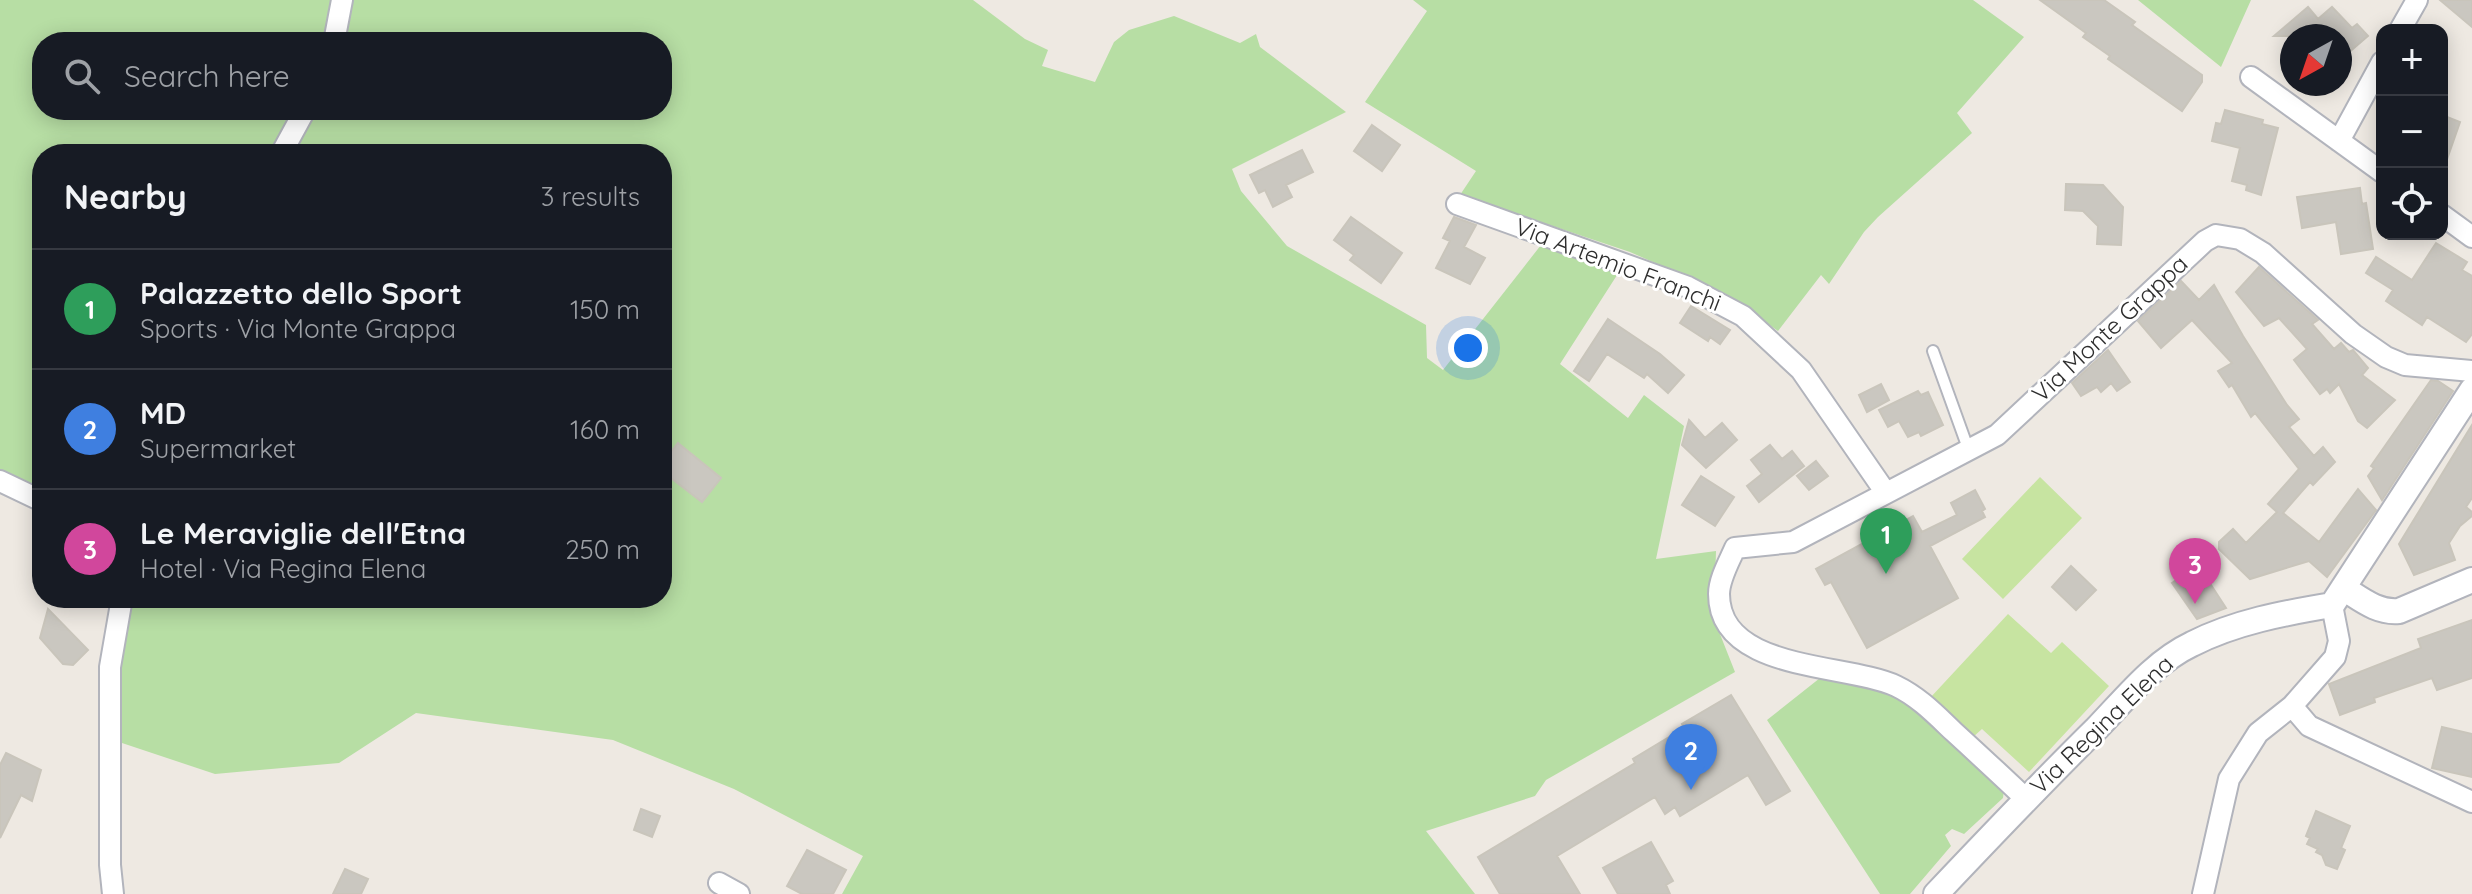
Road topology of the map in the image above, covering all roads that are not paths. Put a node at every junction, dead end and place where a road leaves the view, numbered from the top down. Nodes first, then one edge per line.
1 (342, 0) edge
2 (2417, 0) edge
3 (2403, 24) edge
4 (336, 32) edge
5 (2376, 73) edge
6 (2251, 77) dead end
7 (300, 120) edge
8 (2339, 141) junction
9 (286, 144) edge
10 (2376, 168) edge
11 (1457, 204) dead end
12 (2448, 219) edge
13 (2472, 237) edge
14 (1933, 351) dead end
15 (2472, 371) edge
16 (2472, 390) edge
17 (1969, 451) junction
18 (0, 481) edge
19 (1886, 493) junction
20 (32, 496) edge
21 (2472, 580) edge
22 (2338, 596) junction
23 (120, 608) edge
24 (2292, 706) junction
25 (2026, 799) junction
26 (2472, 802) edge
27 (719, 883) dead end
28 (113, 894) edge
29 (739, 894) edge
30 (1936, 894) edge
31 (2203, 894) edge

1 - 4 street
2 - 3 street
5 - 8 street
6 - 8 street
7 - 9 street
8 - 10 street
11 - 19 street, Via Artemio Franchi
12 - 13 street
14 - 17 lane
15 - 17 street, Via Monte Grappa
16 - 22 street
17 - 19 street, Via Monte Grappa
18 - 20 street
19 - 25 street, Via Monte Grappa
21 - 22 street
22 - 24 street
22 - 25 street, Via Regina Elena
23 - 28 street
24 - 26 street
24 - 31 street
25 - 30 street, Via Regina Elena
27 - 29 street

